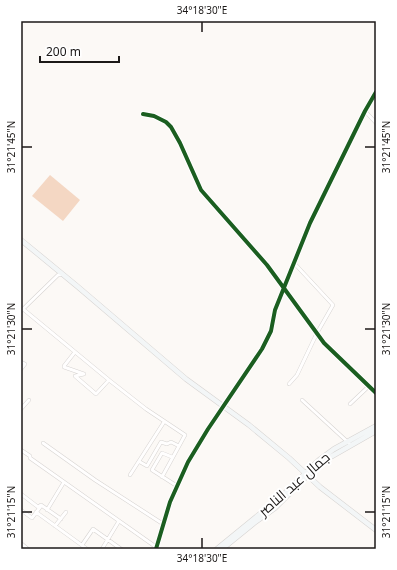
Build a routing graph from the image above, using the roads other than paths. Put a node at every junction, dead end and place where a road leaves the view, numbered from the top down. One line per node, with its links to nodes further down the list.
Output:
1 (376, 92): 2 (street)
2 (364, 111): 4 (street); 6 (street)
3 (143, 114): 8 (street)
4 (376, 123)
5 (21, 240): 7 (main road)
6 (294, 263): 8 (street); 10 (street)
7 (63, 274): 9 (street); 21 (main road)
8 (283, 288): 10 (street); 21 (street)
9 (22, 310): 11 (street)
10 (317, 333): 15 (street); 16 (street)
11 (75, 352): 14 (street); 14 (street)
12 (21, 362): 13 (street)
13 (21, 369)
14 (108, 380): 23 (street)
15 (289, 384)
16 (368, 387): 17 (street); 20 (street)
17 (376, 393)
18 (29, 400): 22 (street)
19 (302, 400): 27 (street)
20 (350, 404)
21 (224, 406): 32 (main road); 36 (street)
22 (21, 409)
23 (164, 422): 28 (street); 31 (street)
24 (376, 426): 27 (main road, جمال عبد الناصر)
25 (376, 431): 27 (main road, جمال عبد الناصر)
26 (43, 443): 45 (street)
27 (349, 443): 32 (main road, جمال عبد الناصر)
28 (179, 446): 30 (street); 31 (street)
29 (21, 450): 35 (street)
30 (172, 457): 34 (street); 34 (street)
31 (140, 462): 33 (street)
32 (306, 474): 47 (main road); 56 (main road, جمال عبد الناصر); 57 (main road, جمال عبد الناصر)
33 (130, 475)
34 (162, 476): 36 (street)
35 (64, 482): 40 (street); 44 (street)
36 (177, 486): 45 (street)
37 (21, 494): 38 (street)
38 (41, 506): 40 (street); 41 (street)
39 (21, 510): 41 (street)
40 (47, 510): 43 (street)
41 (36, 512): 46 (street)
42 (66, 512): 43 (street)
43 (61, 519): 46 (street)
44 (119, 521): 48 (street); 51 (street)
45 (162, 524): 51 (street)
46 (56, 526): 49 (street)
47 (376, 530)
48 (109, 540): 49 (street); 54 (street); 55 (street)
49 (82, 545): 53 (street)
50 (21, 546): 52 (street)
51 (156, 548)
52 (27, 549)
53 (87, 549)
54 (102, 549)
55 (121, 549)
56 (216, 549)
57 (222, 549)

